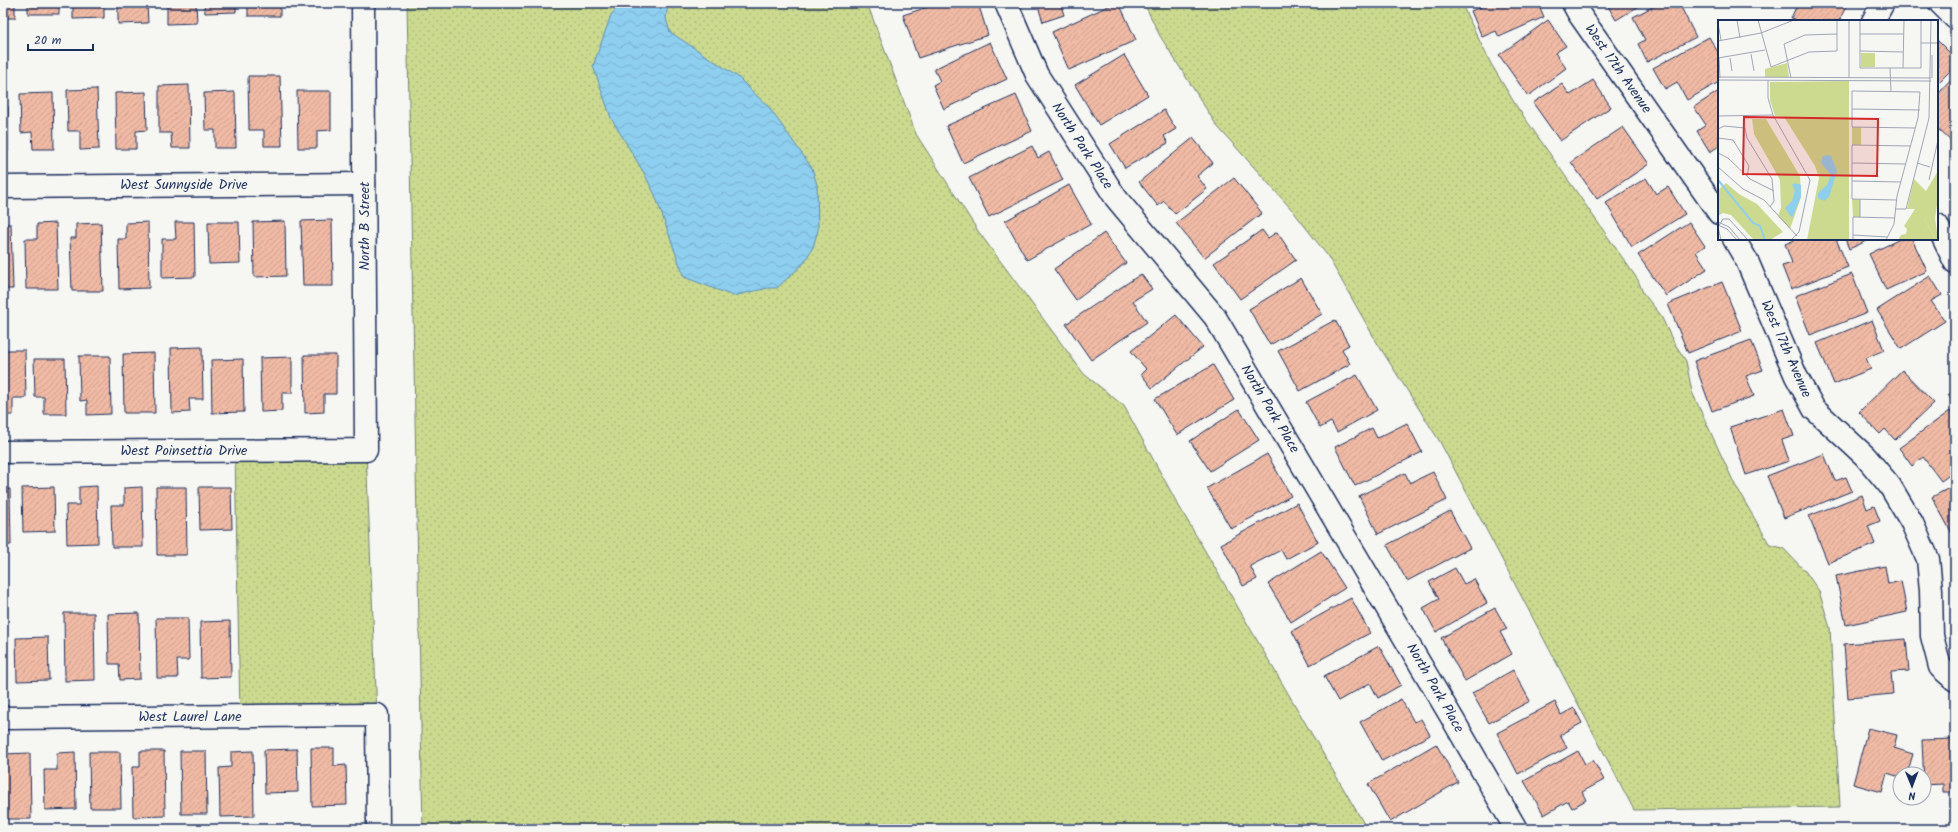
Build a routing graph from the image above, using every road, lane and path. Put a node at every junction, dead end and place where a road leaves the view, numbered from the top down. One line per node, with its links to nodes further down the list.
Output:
1 (363, 3): 8 (street, North B Street)
2 (1006, 3): 19 (street, North Park Place)
3 (1573, 3): 10 (street, West 17th Avenue)
4 (1883, 3): 7 (street)
5 (1940, 3): 6 (street)
6 (1955, 18)
7 (1874, 20)
8 (364, 184): 9 (street, West Sunnyside Drive); 14 (street, North B Street)
9 (3, 187)
10 (1718, 212)
11 (1938, 227): 13 (street)
12 (1735, 240): 16 (street, West 17th Avenue)
13 (1955, 262)
14 (366, 450): 15 (street, West Poinsettia Drive)
15 (3, 452)
16 (1955, 680)
17 (3, 718): 18 (street, West Laurel Lane)
18 (378, 829)
19 (1516, 829)

